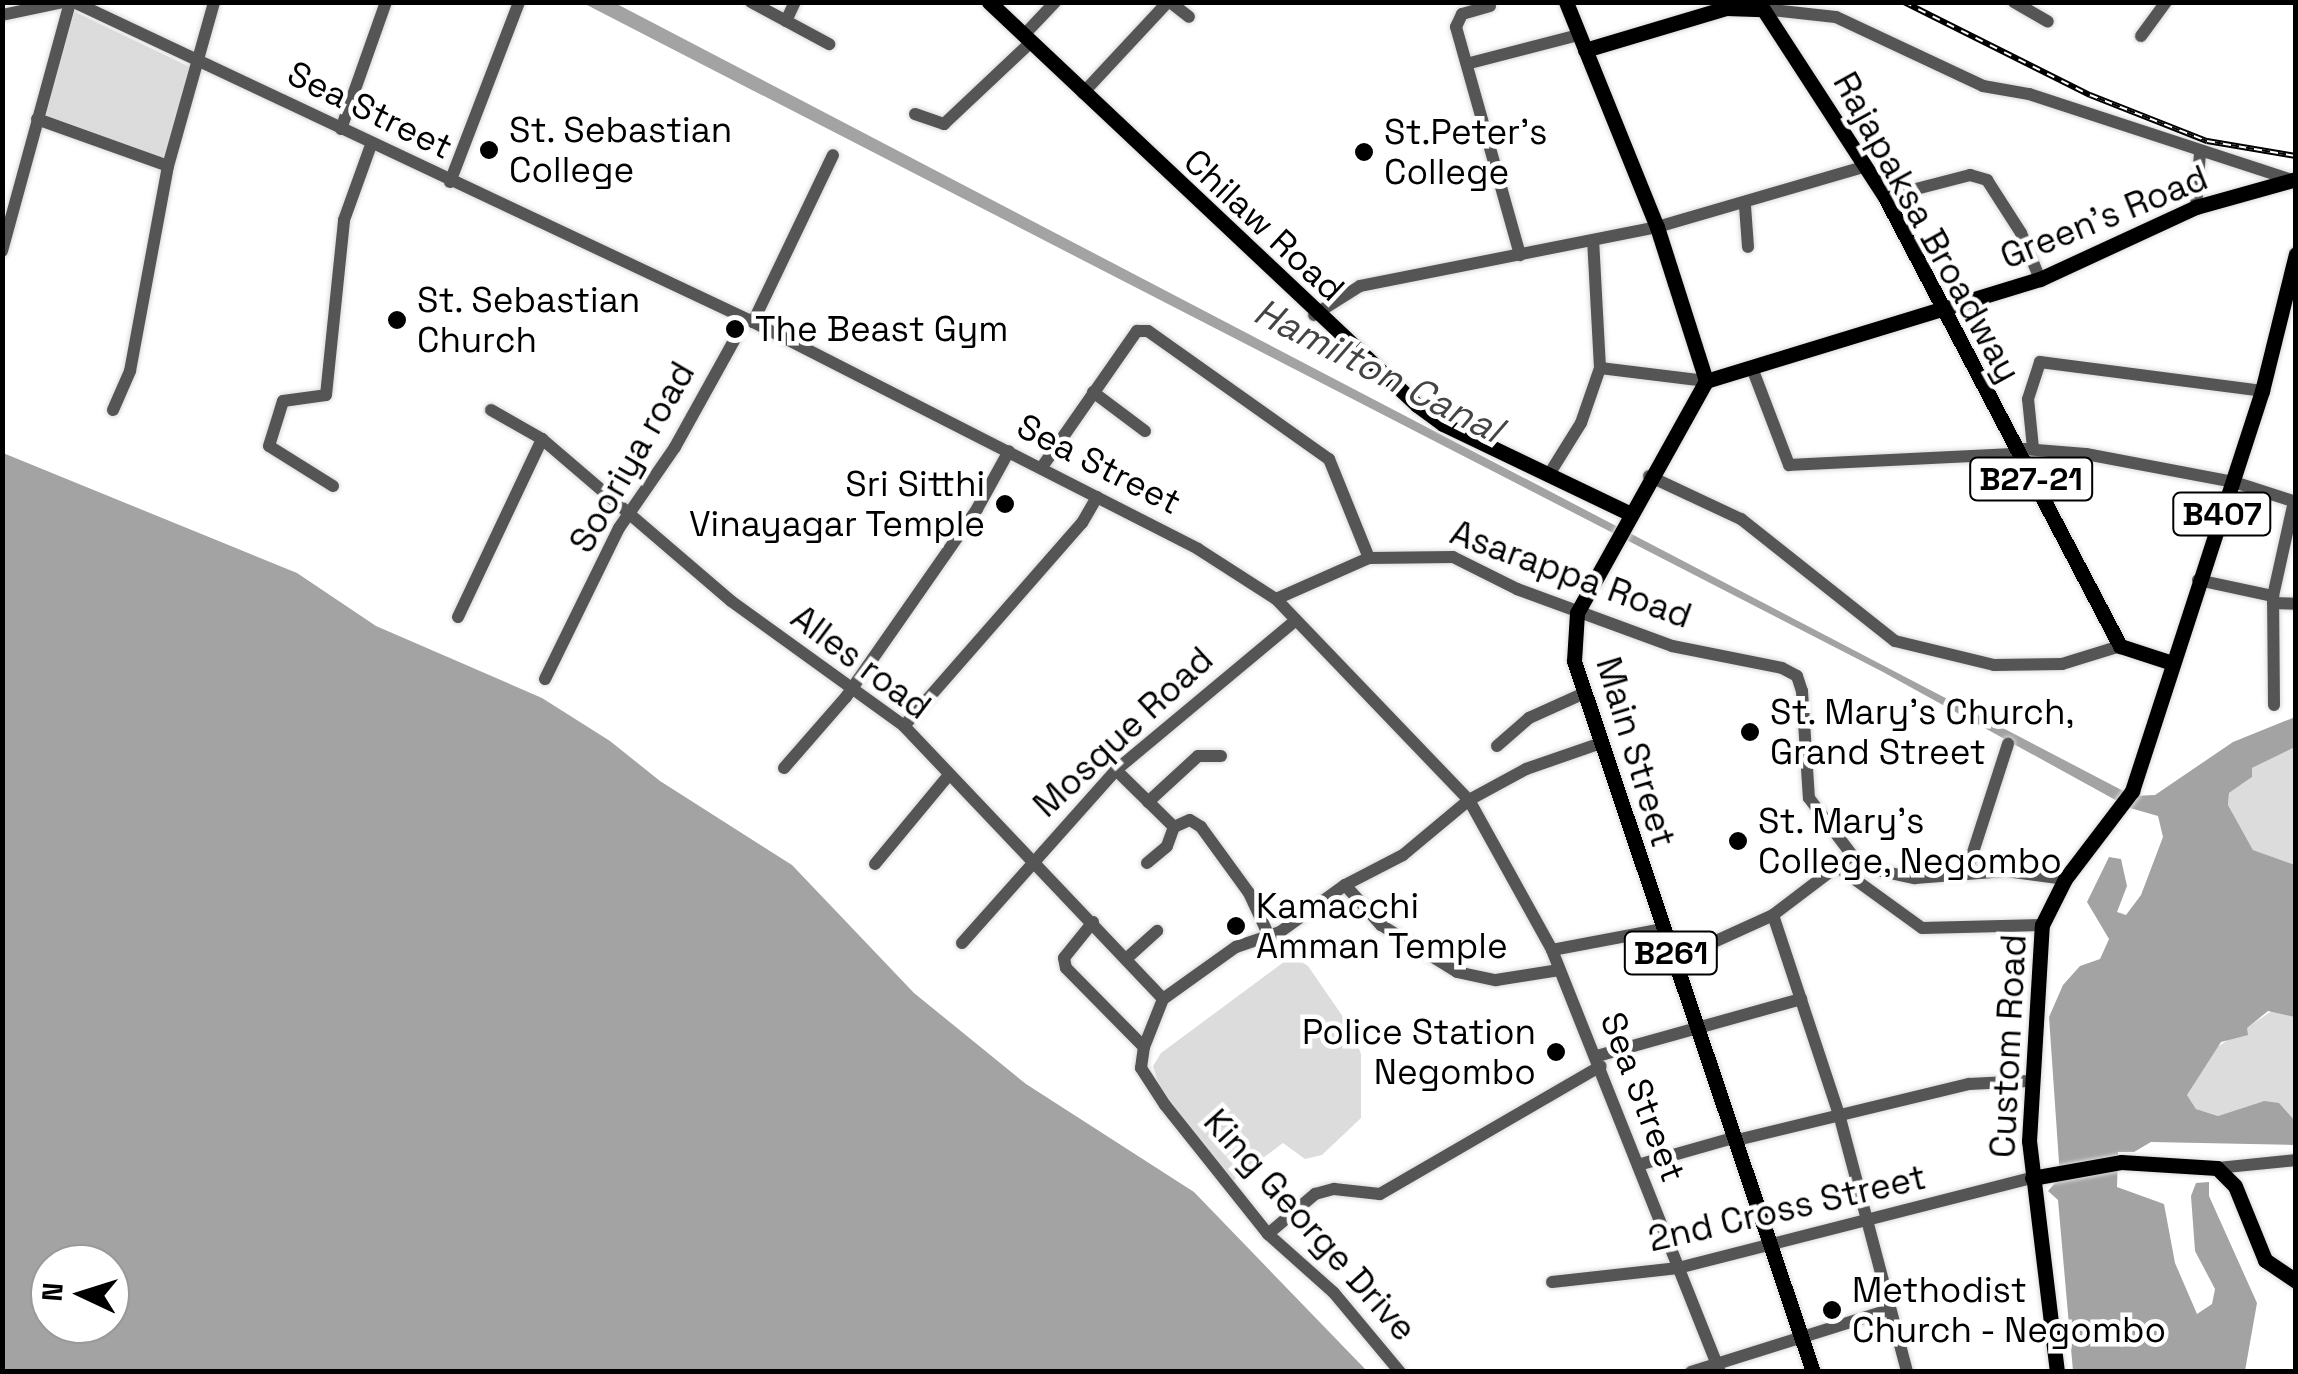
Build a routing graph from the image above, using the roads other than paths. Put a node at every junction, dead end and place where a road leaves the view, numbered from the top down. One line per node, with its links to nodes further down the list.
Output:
1 (69, 2): 14 (street, Sea Street); 16 (street); 28 (street)
2 (214, 2): 24 (street)
3 (386, 2): 29 (street)
4 (519, 2): 36 (street)
5 (750, 2): 18 (street)
6 (794, 2): 18 (street)
7 (988, 2): 21 (main road, Chilaw Road)
8 (1055, 2): 21 (street)
9 (1169, 2): 17 (street); 26 (street)
10 (1566, 2): 22 (main road)
11 (2014, 2): 19 (street)
12 (2166, 2): 20 (street)
13 (1490, 6): 25 (street)
14 (95, 7): 24 (street, Sea Street)
15 (1763, 9): 22 (main road); 31 (street); 34 (main road, Rajapaksa Broadway / B27-21)
16 (2, 15)
17 (1189, 17)
18 (786, 21): 23 (street)
19 (2048, 22)
20 (2142, 36)
21 (1027, 39): 26 (main road, Chilaw Road); 27 (street)
22 (1582, 42): 25 (street); 40 (main road)
23 (828, 44)
24 (198, 62): 29 (street, Sea Street); 33 (street)
25 (1470, 63): 45 (street)
26 (1084, 94): 48 (main road, Chilaw Road)
27 (915, 114)
28 (37, 119): 33 (street); 43 (street)
29 (341, 129): 30 (street, Sea Street)
30 (371, 145): 36 (street, Sea Street); 65 (street)
31 (2200, 152): 35 (street); 39 (street)
32 (834, 155): 49 (street, Sooriya road)
33 (168, 166): 55 (street)
34 (1862, 166): 37 (main road, Rajapaksa Broadway / B27-21); 38 (street)
35 (2292, 179): 39 (main road, Green's Road)
36 (450, 182): 49 (street, Sea Street)
37 (1885, 197): 46 (street); 47 (main road, Rajapaksa Broadway / B27-21)
38 (1745, 206): 40 (street); 42 (street)
39 (2196, 207): 46 (main road, Green's Road)
40 (1657, 228): 41 (street); 52 (main road)
41 (1593, 240): 45 (street); 50 (street)
42 (1748, 247)
43 (2, 251)
44 (2296, 254): 54 (main road, B407)
45 (1520, 255): 48 (street)
46 (2040, 279): 47 (main road, Green's Road)
47 (1948, 309): 51 (main road, Green's Road); 60 (main road, Rajapaksa Broadway / B27-21)
48 (1314, 314): 62 (main road, Chilaw Road)
49 (749, 321): 59 (street, Sea Street); 68 (street, Sooriya road)
50 (1600, 368): 52 (street); 62 (street)
51 (1752, 368): 52 (main road, Green's Road); 60 (street)
52 (1706, 381): 63 (main road, Main Street / B261)
53 (1093, 392): 57 (street); 61 (street); 70 (street)
54 (2262, 392): 60 (street); 64 (main road, B407)
55 (113, 410)
56 (491, 410): 58 (street, Alles road)
57 (1145, 430)
58 (542, 439): 68 (street, Alles road); 76 (street)
59 (1009, 451): 61 (street, Sea Street); 81 (street)
60 (2022, 451): 64 (street); 78 (main road, Rajapaksa Broadway / B27-21)
61 (1042, 467): 66 (street, Sea Street)
62 (1548, 476): 69 (main road, Chilaw Road)
63 (1649, 476): 69 (main road, Main Street / B261); 78 (street)
64 (2234, 482): 67 (street); 71 (main road, B407)
65 (333, 486)
66 (1096, 497): 72 (street, Sea Street); 84 (street)
67 (2295, 502): 73 (street)
68 (632, 512): 80 (street, Sooriya road); 81 (street, Alles road)
69 (1629, 513): 75 (main road, Main Street / B261)
70 (1369, 558): 72 (street, Asarappa Road); 75 (street, Asarappa Road)
71 (2198, 580): 73 (street); 79 (main road, B407)
72 (1276, 598): 77 (street, Sea Street)
73 (2273, 600): 74 (street); 83 (street)
74 (2296, 604)
75 (1576, 612): 82 (main road, Main Street / B261); 95 (street, Asarappa Road)
76 (458, 617)
77 (1296, 620): 90 (street, Mosque Road); 92 (street, Sea Street)
78 (2120, 646): 79 (main road)
79 (2169, 662): 101 (main road, Custom Road / B407)
80 (545, 679)
81 (848, 688): 84 (street, Alles road); 89 (street)
82 (1580, 695): 85 (main road, Main Street / B261); 87 (street)
83 (2274, 706)
84 (904, 726): 91 (street, Alles road)
85 (1598, 744): 92 (street); 106 (main road, Main Street / B261)
86 (2008, 744): 100 (street)
87 (1497, 746)
88 (1221, 756): 93 (street)
89 (784, 768)
90 (1116, 770): 93 (street); 96 (street, Mosque Road)
91 (948, 776): 96 (street, Alles road); 98 (street)
92 (1469, 800): 102 (street); 110 (street, Sea Street)
93 (1148, 802): 94 (street)
94 (1174, 828): 97 (street); 108 (street)
95 (1852, 854): 99 (street); 100 (street, Asarappa Road)
96 (1033, 862): 104 (street, Alles road); 109 (street, Mosque Road)
97 (1146, 863)
98 (875, 864)
99 (1834, 866): 103 (street); 105 (street)
100 (1966, 874): 101 (street, Asarappa Road)
101 (2065, 879): 105 (main road, Custom Road / B407)
102 (1345, 885): 108 (street); 113 (street)
103 (1773, 915): 112 (street); 114 (street)
104 (1092, 922): 111 (street, Alles road); 117 (street)
105 (2042, 925): 119 (main road, Custom Road / B407)
106 (1663, 930): 110 (street); 112 (main road, Main Street / B261)
107 (1157, 932): 111 (street)
108 (1268, 934): 115 (street)
109 (962, 944)
110 (1552, 950): 113 (street, Sea Street)
111 (1126, 959): 115 (street, Alles road)
112 (1674, 960): 116 (main road, Main Street / B261)
113 (1559, 970): 118 (street, Sea Street)
114 (1801, 998): 116 (street); 120 (street)
115 (1163, 1000): 117 (street)
116 (1697, 1028): 118 (street); 121 (main road, Main Street / B261)
117 (1144, 1047): 127 (street, King George Drive)
118 (1599, 1061): 123 (street, Sea Street); 127 (street)
119 (2030, 1081): 120 (street); 125 (main road, Custom Road / B407)
120 (1838, 1114): 121 (street); 126 (street)
121 (1736, 1139): 123 (street); 128 (main road, Main Street / B261)
122 (2296, 1160): 124 (street)
123 (1638, 1165): 129 (street, Sea Street)
124 (2217, 1168): 125 (main road); 130 (main road)
125 (2032, 1178): 126 (street, 2nd Cross Street); 139 (main road, Custom Road / B407)
126 (1865, 1220): 128 (street, 2nd Cross Street); 132 (street)
127 (1268, 1234): 135 (street, King George Drive)
128 (1769, 1243): 129 (street, 2nd Cross Street); 133 (main road, Main Street / B261)
129 (1678, 1268): 131 (street, 2nd Cross Street); 134 (street, Sea Street)
130 (2296, 1281)
131 (1552, 1282)
132 (1889, 1310): 133 (street); 138 (street)
133 (1803, 1338): 134 (street); 137 (main road, Main Street / B261)
134 (1719, 1368): 136 (street)
135 (1400, 1372)
136 (1692, 1372)
137 (1813, 1372)
138 (1907, 1372)
139 (2057, 1372)

